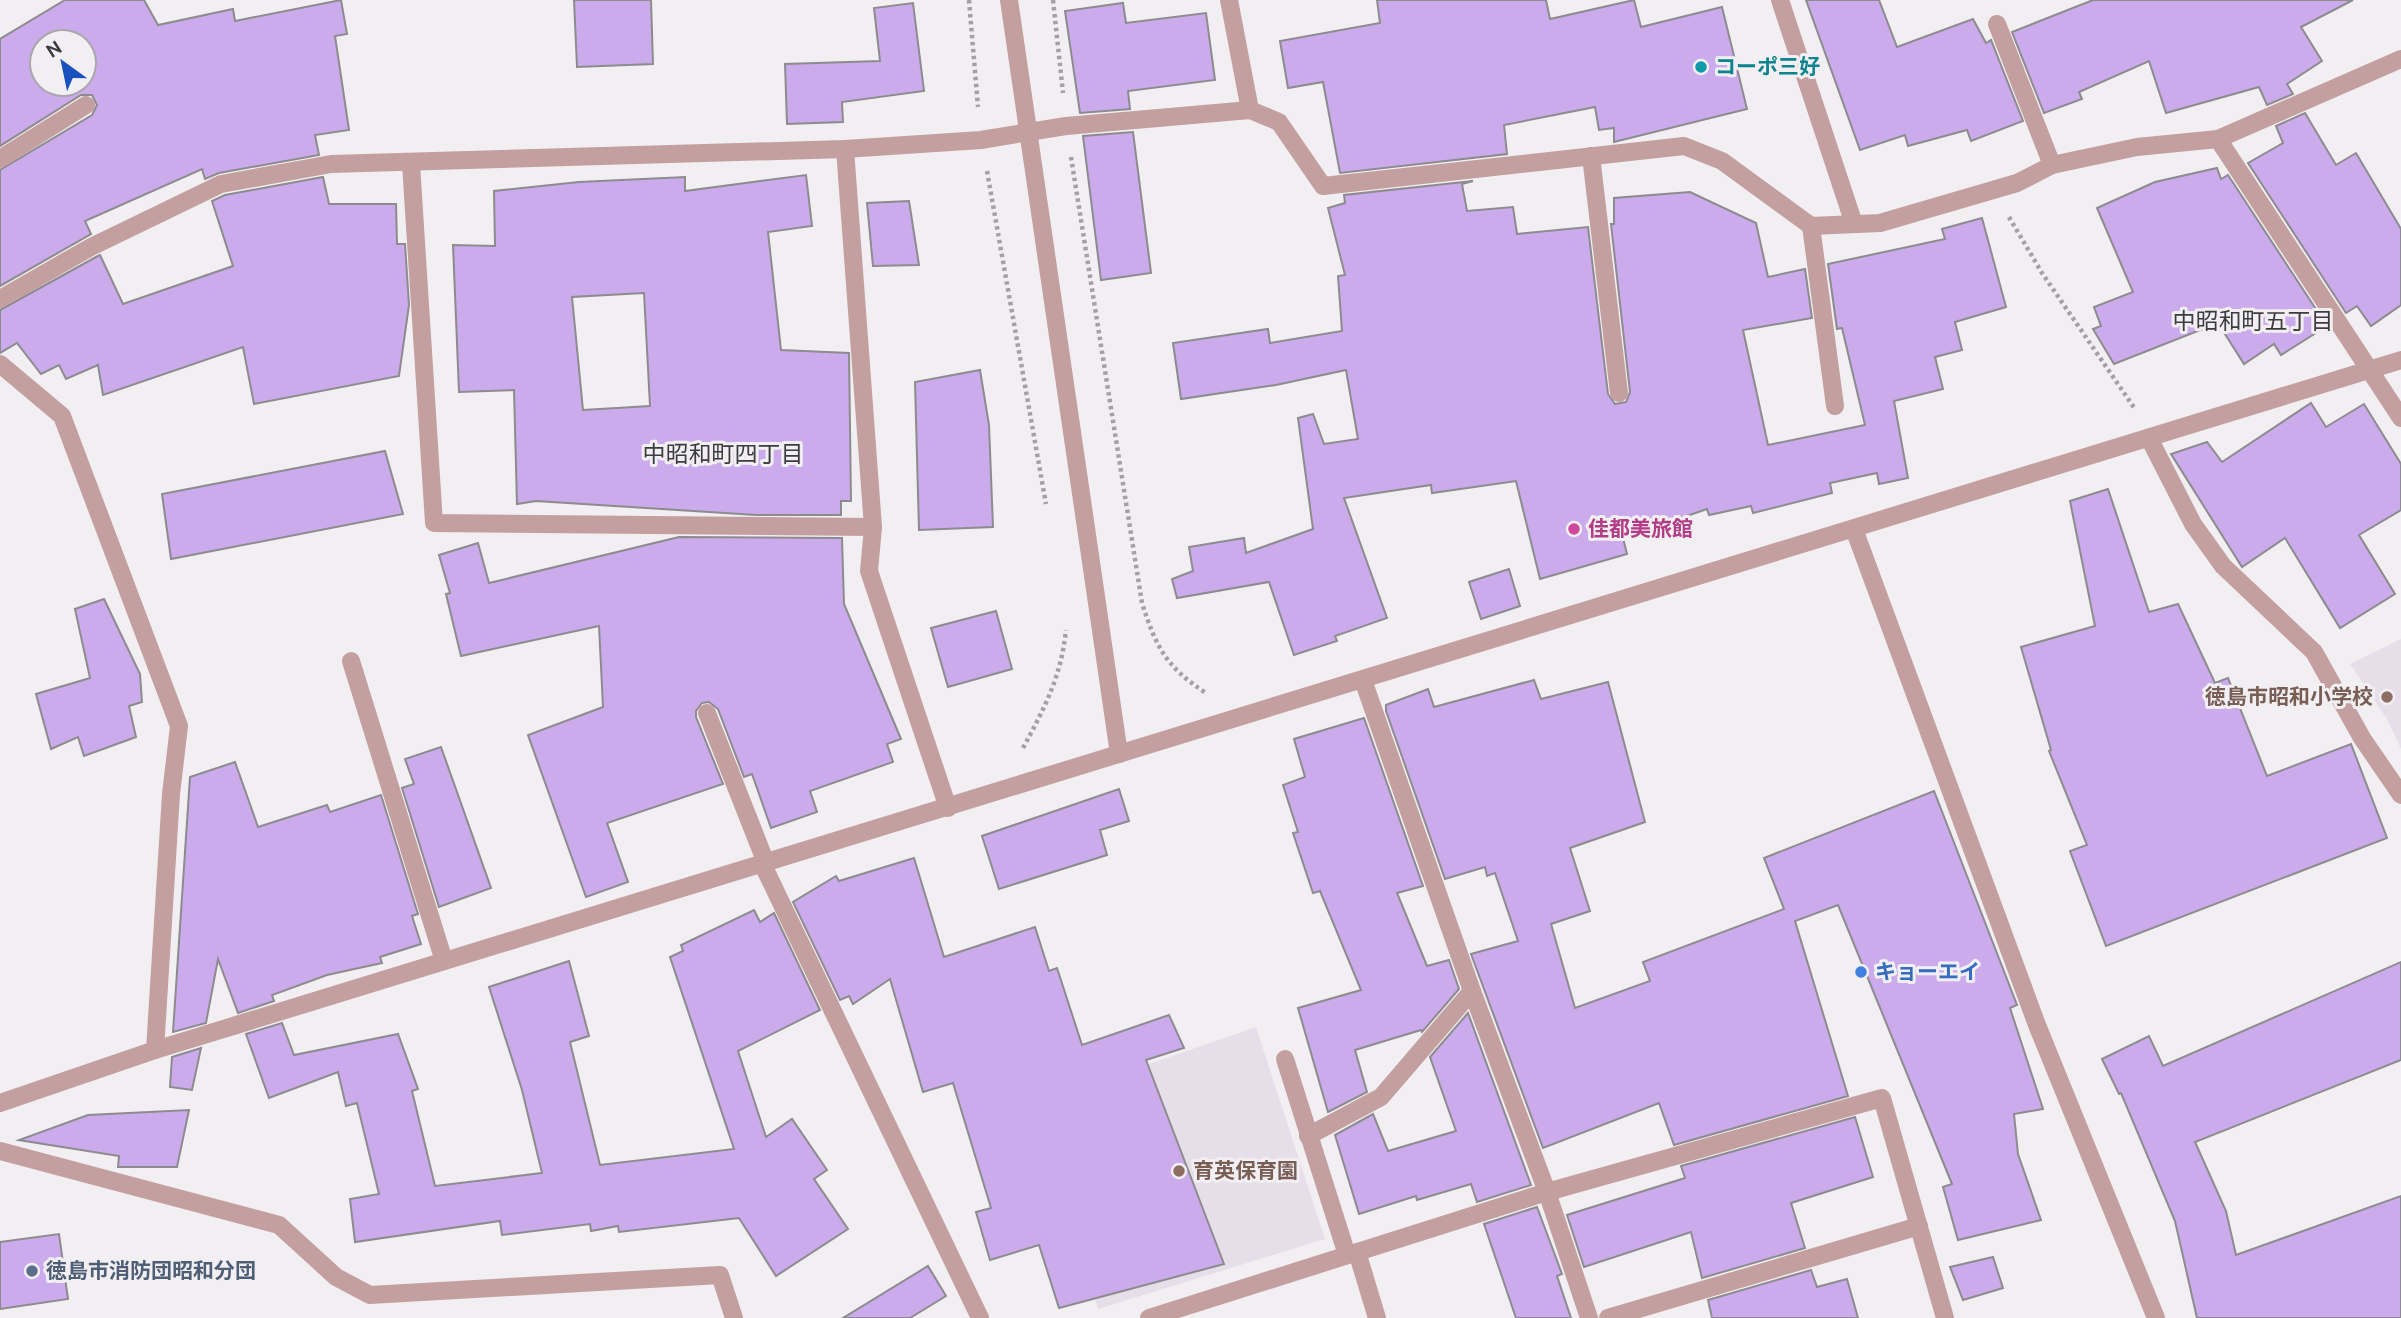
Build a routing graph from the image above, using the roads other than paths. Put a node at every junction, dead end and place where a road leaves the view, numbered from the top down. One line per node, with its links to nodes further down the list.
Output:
1 (1009, 0): 8 (street)
2 (1228, 0): 7 (street)
3 (1780, 0): 15 (street)
4 (1997, 24): 14 (street)
5 (2401, 59): 9 (street)
6 (86, 105): 12 (street)
7 (1250, 110): 8 (street); 11 (street)
8 (1027, 132): 10 (street); 30 (street)
9 (2218, 139): 14 (street); 20 (street)
10 (845, 149): 13 (street); 25 (street)
11 (1591, 156): 16 (street); 21 (street)
12 (0, 159)
13 (411, 164): 17 (street); 25 (street)
14 (2052, 165): 15 (street)
15 (1854, 224): 16 (street)
16 (1811, 226): 22 (street)
17 (0, 299)
18 (2401, 360): 20 (street)
19 (0, 364): 36 (street)
20 (2369, 369): 23 (street); 24 (street)
21 (1619, 393)
22 (1835, 406)
23 (2401, 418)
24 (2149, 438): 26 (street); 31 (street)
25 (873, 527): 32 (street)
26 (1854, 529): 28 (street); 51 (street)
27 (351, 660): 34 (street)
28 (1363, 680): 30 (street); 35 (street)
29 (707, 713): 33 (street)
30 (1119, 754): 32 (street)
31 (2401, 795)
32 (948, 808): 33 (street)
33 (764, 863): 34 (street); 45 (street)
34 (444, 961): 36 (street)
35 (1472, 992): 39 (street); 41 (street)
36 (155, 1050): 38 (street)
37 (1285, 1059): 39 (street)
38 (0, 1103)
39 (1308, 1136): 43 (street)
40 (0, 1151): 44 (street)
41 (1547, 1192): 42 (street); 43 (street); 48 (street)
42 (1919, 1226): 49 (street); 50 (street)
43 (1352, 1253): 46 (street); 47 (street)
44 (734, 1318)
45 (980, 1318)
46 (1149, 1318)
47 (1377, 1318)
48 (1589, 1318)
49 (1608, 1318)
50 (1945, 1318)
51 (2156, 1318)

